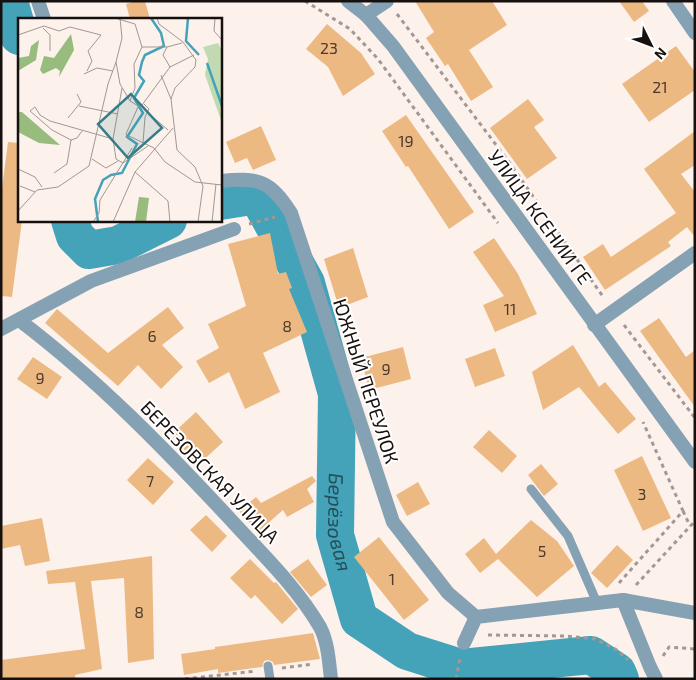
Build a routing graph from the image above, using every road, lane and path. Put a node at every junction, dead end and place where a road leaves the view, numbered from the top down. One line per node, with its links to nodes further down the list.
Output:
1 (38, 1): 7 (street)
2 (305, 1): 11 (path)
3 (348, 1): 6 (street, УЛИЦА КСЕНИИ ГЕ)
4 (672, 1): 8 (street)
5 (386, 2): 6 (street); 14 (path)
6 (366, 15): 16 (street, УЛИЦА КСЕНИИ ГЕ)
7 (44, 18)
8 (695, 33)
9 (221, 181): 10 (street, ЮЖНЫЙ ПЕРЕУЛОК)
10 (291, 213): 12 (path); 28 (street, ЮЖНЫЙ ПЕРЕУЛОК)
11 (502, 228)
12 (234, 229): 15 (street)
13 (695, 254): 14 (street)
14 (614, 312): 16 (street); 18 (path)
15 (19, 320): 17 (street); 34 (street, БЕРЕЗОВСКАЯ УЛИЦА)
16 (594, 325): 20 (street, УЛИЦА КСЕНИИ ГЕ)
17 (1, 329)
18 (695, 418)
19 (643, 421): 22 (path)
20 (695, 462)
21 (531, 489): 26 (lane)
22 (683, 511): 24 (path); 26 (path)
23 (695, 521): 24 (path)
24 (690, 526): 25 (path)
25 (622, 600): 26 (street); 27 (street); 36 (street)
26 (599, 603): 28 (street)
27 (695, 613)
28 (476, 617): 29 (street)
29 (466, 639): 32 (path)
30 (669, 647): 31 (path)
31 (695, 649)
32 (631, 662)
33 (268, 666): 35 (lane)
34 (327, 678)
35 (270, 679)
36 (656, 679)

